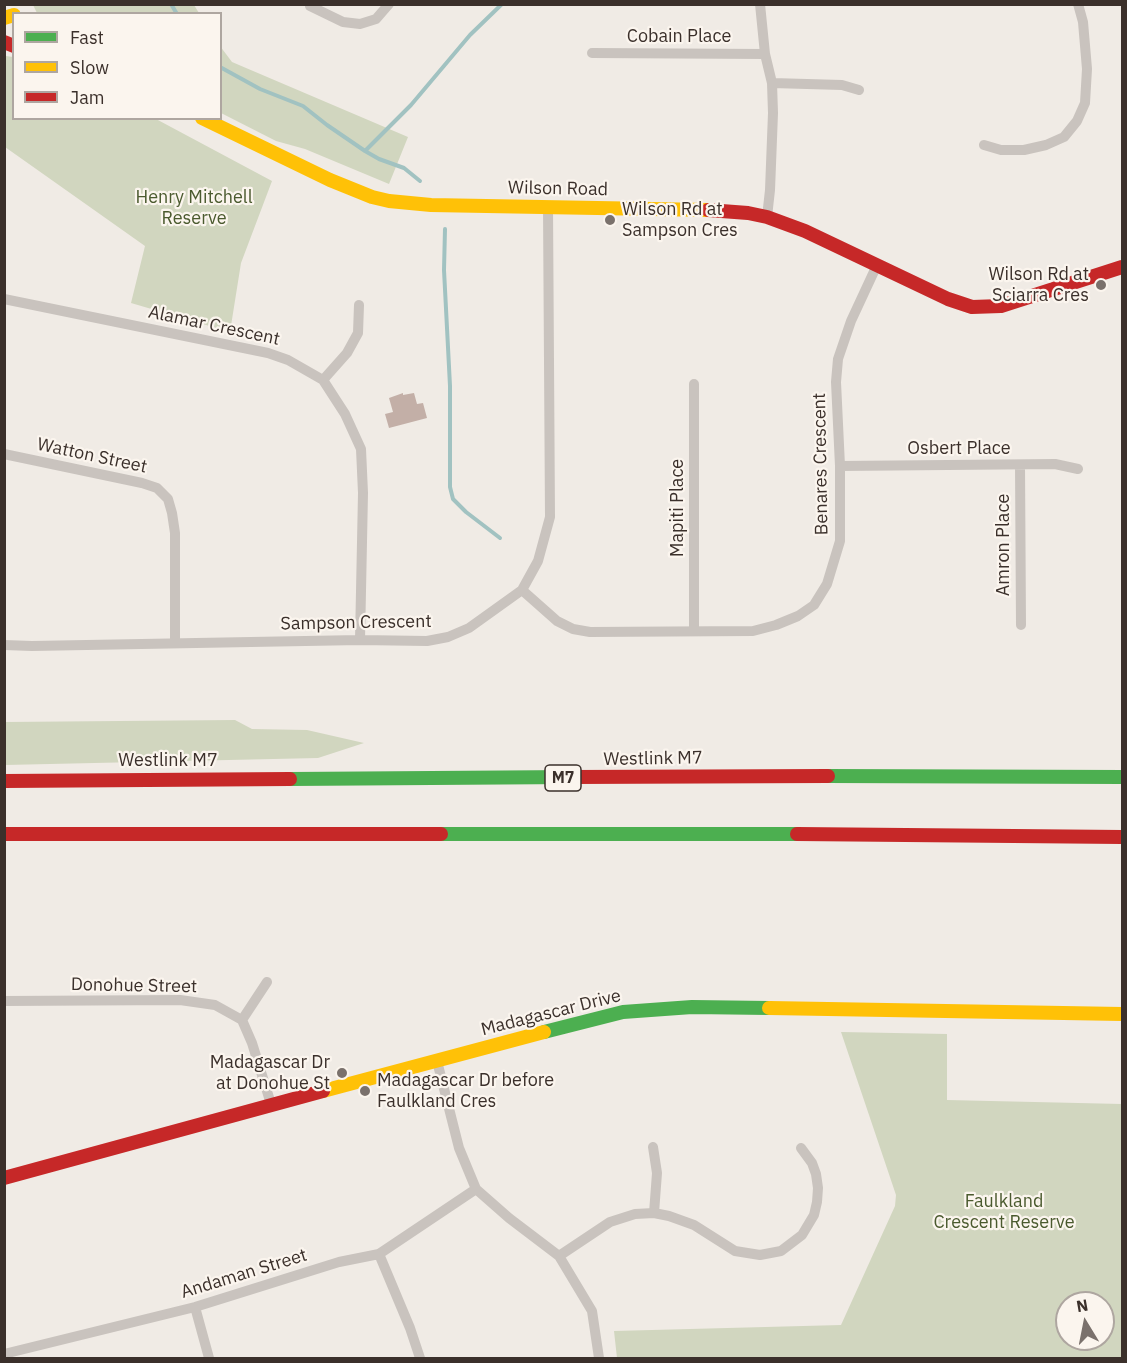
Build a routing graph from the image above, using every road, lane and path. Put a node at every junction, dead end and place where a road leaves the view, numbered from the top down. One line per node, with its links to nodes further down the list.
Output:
1 (389, 4): 4 (street)
2 (760, 4): 6 (street)
3 (1078, 4): 10 (street)
4 (310, 6)
5 (592, 53): 6 (street, Cobain Place)
6 (765, 54): 7 (street)
7 (772, 83): 8 (street); 12 (street)
8 (859, 90)
9 (206, 120): 11 (main road, Wilson Road)
10 (984, 144)
11 (548, 207): 12 (main road, Wilson Road); 23 (street, Sampson Crescent)
12 (766, 217): 13 (main road, Wilson Road)
13 (877, 265): 14 (main road, Wilson Road); 21 (street, Benares Crescent)
14 (1122, 267)
15 (4, 299): 17 (street, Alamar Crescent)
16 (359, 305): 17 (street)
17 (323, 380): 26 (street, Alamar Crescent)
18 (694, 384): 25 (street, Mapiti Place)
19 (4, 454): 27 (street, Watton Street)
20 (1020, 465): 21 (street, Osbert Place); 22 (street, Osbert Place); 24 (street, Amron Place)
21 (840, 466): 25 (street, Benares Crescent)
22 (1078, 470)
23 (522, 590): 25 (street, Benares Crescent); 26 (street, Sampson Crescent)
24 (1021, 625)
25 (694, 632)
26 (360, 640): 27 (street, Sampson Crescent)
27 (176, 643): 28 (street, Sampson Crescent)
28 (4, 645)
29 (1122, 777): 30 (main road, Westlink M7 / M7)
30 (4, 781)
31 (4, 834): 32 (main road)
32 (1122, 837)
33 (267, 982): 36 (street)
34 (4, 1001): 36 (street, Donohue Street)
35 (1122, 1014): 37 (main road, Madagascar Drive)
36 (242, 1020): 38 (street)
37 (437, 1061): 38 (main road, Madagascar Drive); 42 (street)
38 (271, 1104): 41 (main road, Madagascar Drive)
39 (653, 1147): 43 (street)
40 (801, 1148): 43 (street)
41 (4, 1178)
42 (476, 1189): 44 (street, Andaman Street); 45 (street)
43 (654, 1213): 45 (street)
44 (379, 1254): 46 (street, Andaman Street); 49 (street)
45 (559, 1256): 50 (street)
46 (195, 1307): 47 (street, Andaman Street); 48 (street)
47 (4, 1354)
48 (209, 1359)
49 (420, 1359)
50 (599, 1359)

